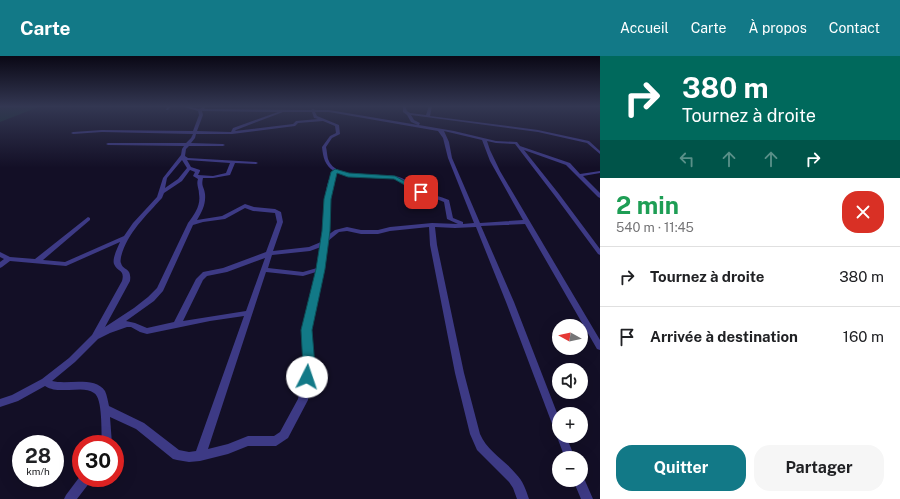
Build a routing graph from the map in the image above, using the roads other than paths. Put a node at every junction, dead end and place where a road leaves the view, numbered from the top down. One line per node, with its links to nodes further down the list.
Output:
1 (197, 127): 11 (street)
2 (240, 127): 12 (street)
3 (283, 127): 12 (street)
4 (337, 127): 24 (street)
5 (415, 127): 8 (street)
6 (432, 127): 8 (street)
7 (504, 127): 19 (street)
8 (442, 130): 14 (street); 34 (street)
9 (214, 132): 11 (street); 12 (street); 13 (street)
10 (73, 133): 11 (street)
11 (195, 133): 13 (street)
12 (232, 133)
13 (192, 139): 16 (street)
14 (484, 139): 18 (street); 31 (street)
15 (108, 144): 16 (street)
16 (189, 144): 17 (street); 20 (street)
17 (223, 145)
18 (520, 147): 26 (street); 38 (street)
19 (600, 153)
20 (182, 156): 21 (street); 23 (street); 28 (street)
21 (233, 162): 22 (street); 27 (street)
22 (256, 163)
23 (189, 168): 27 (street); 28 (street)
24 (337, 171): 33 (street); 37 (street)
25 (600, 172): 26 (street)
26 (580, 175): 29 (street)
27 (195, 176): 32 (street)
28 (161, 192): 36 (street)
29 (600, 196)
30 (88, 219): 42 (street)
31 (527, 222): 34 (street); 49 (street)
32 (191, 224): 40 (street); 48 (street)
33 (463, 224): 34 (street); 35 (street)
34 (478, 224): 53 (street)
35 (432, 225): 37 (street); 59 (street)
36 (126, 237): 42 (street); 48 (street)
37 (324, 242): 40 (street); 44 (street)
38 (600, 253)
39 (0, 254): 41 (street)
40 (268, 254): 45 (street); 47 (street)
41 (8, 259): 42 (street); 43 (street)
42 (36, 262)
43 (0, 266)
44 (320, 269): 45 (street); 55 (street)
45 (263, 270): 46 (street)
46 (248, 313): 47 (street); 55 (street)
47 (177, 325): 48 (street)
48 (95, 337): 50 (street)
49 (600, 347)
50 (45, 382): 51 (street); 52 (street)
51 (0, 403)
52 (105, 409): 54 (street); 55 (street)
53 (552, 413)
54 (106, 435)
55 (200, 456)
56 (79, 487): 58 (street)
57 (582, 487): 60 (street)
58 (70, 499)
59 (523, 499)
60 (587, 499)

